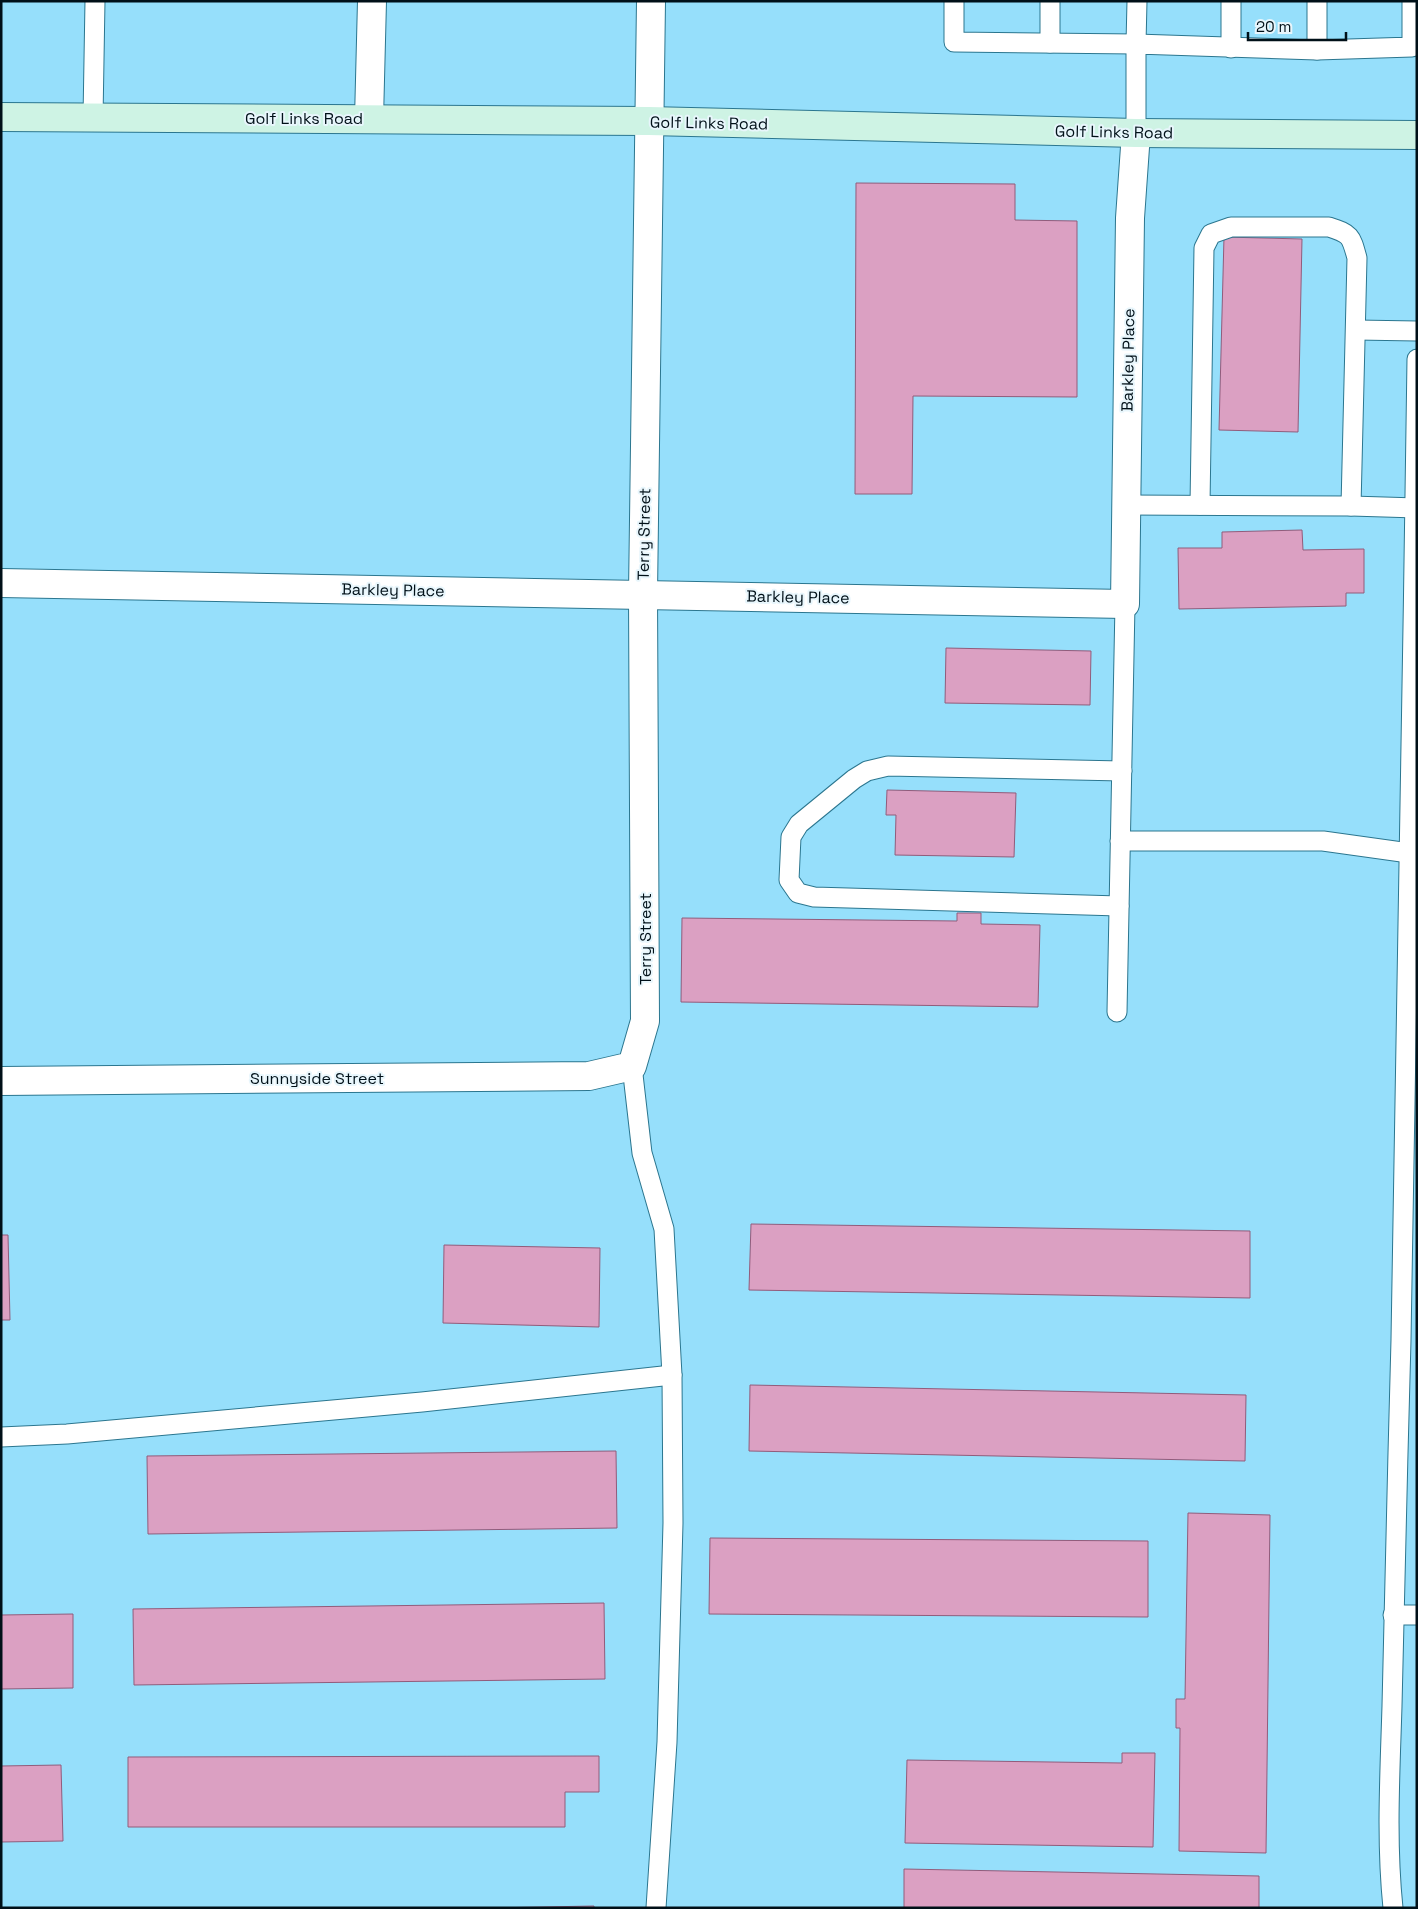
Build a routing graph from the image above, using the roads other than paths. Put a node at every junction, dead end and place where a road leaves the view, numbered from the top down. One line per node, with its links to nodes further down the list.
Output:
1 (95, 1): 15 (lane)
2 (372, 1): 16 (street)
3 (651, 1): 17 (street, Terry Street)
4 (954, 1): 10 (lane)
5 (1050, 1): 10 (lane)
6 (1137, 1): 11 (lane)
7 (1231, 1): 12 (lane)
8 (1317, 1): 13 (lane)
9 (1412, 1): 13 (lane)
10 (1050, 43): 11 (lane)
11 (1136, 44): 12 (lane); 18 (lane)
12 (1231, 48): 13 (lane)
13 (1317, 50)
14 (1, 117): 15 (street, Golf Links Road)
15 (93, 118): 16 (street, Golf Links Road)
16 (370, 119): 17 (street, Golf Links Road)
17 (649, 121): 18 (street, Golf Links Road); 29 (street, Terry Street)
18 (1136, 133): 19 (street, Golf Links Road); 24 (street, Barkley Place)
19 (1417, 135)
20 (1356, 330): 21 (lane); 25 (lane); 26 (lane)
21 (1417, 331)
22 (1417, 359): 23 (lane)
23 (1416, 421): 27 (lane)
24 (1126, 505): 25 (lane); 30 (street, Barkley Place)
25 (1200, 505): 26 (lane)
26 (1351, 506): 27 (lane)
27 (1416, 508): 31 (lane)
28 (1, 583): 29 (street, Barkley Place)
29 (643, 594): 30 (street, Barkley Place); 39 (street, Terry Street)
30 (1125, 604): 32 (lane)
31 (1414, 628): 33 (lane)
32 (1122, 770): 34 (lane); 37 (lane)
33 (1413, 799): 35 (lane)
34 (1120, 841): 35 (lane); 37 (lane)
35 (1409, 853): 36 (lane)
36 (1412, 890): 40 (lane)
37 (1119, 906): 38 (lane)
38 (1117, 1012)
39 (632, 1066): 41 (street, Sunnyside Street); 44 (lane)
40 (1411, 1069): 42 (lane)
41 (1, 1081)
42 (1410, 1156): 43 (lane)
43 (1409, 1339): 46 (lane)
44 (672, 1375): 45 (lane); 48 (lane)
45 (1, 1437)
46 (1393, 1615): 47 (lane); 49 (lane)
47 (1417, 1615)
48 (656, 1908)
49 (1393, 1908)

